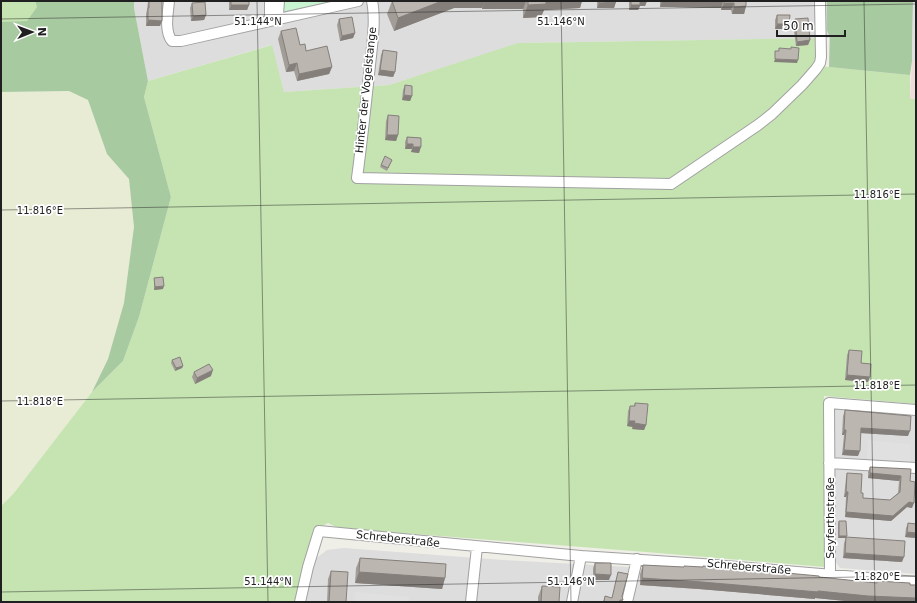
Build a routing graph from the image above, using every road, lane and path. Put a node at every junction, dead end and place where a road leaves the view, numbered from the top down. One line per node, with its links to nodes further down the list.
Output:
1 (169, 1): 8 (street)
2 (265, 1): 8 (street)
3 (270, 1): 4 (street)
4 (279, 1)
5 (358, 1): 8 (street)
6 (372, 1): 7 (street, Hinter der Vogelstange)
7 (820, 1)
8 (267, 21)
9 (916, 410): 10 (street, Seyferthstraße)
10 (829, 463): 11 (street, Seyferthstraße); 15 (street, Seyferthstraße)
11 (916, 468)
12 (477, 547): 13 (street, Schreberstraße); 17 (street, Schreberstraße); 18 (street)
13 (581, 556): 14 (street, Schreberstraße); 19 (street)
14 (637, 559): 15 (street, Schreberstraße); 20 (street)
15 (830, 574): 16 (street, Schreberstraße)
16 (916, 582)
17 (300, 602)
18 (471, 602)
19 (572, 602)
20 (627, 602)

